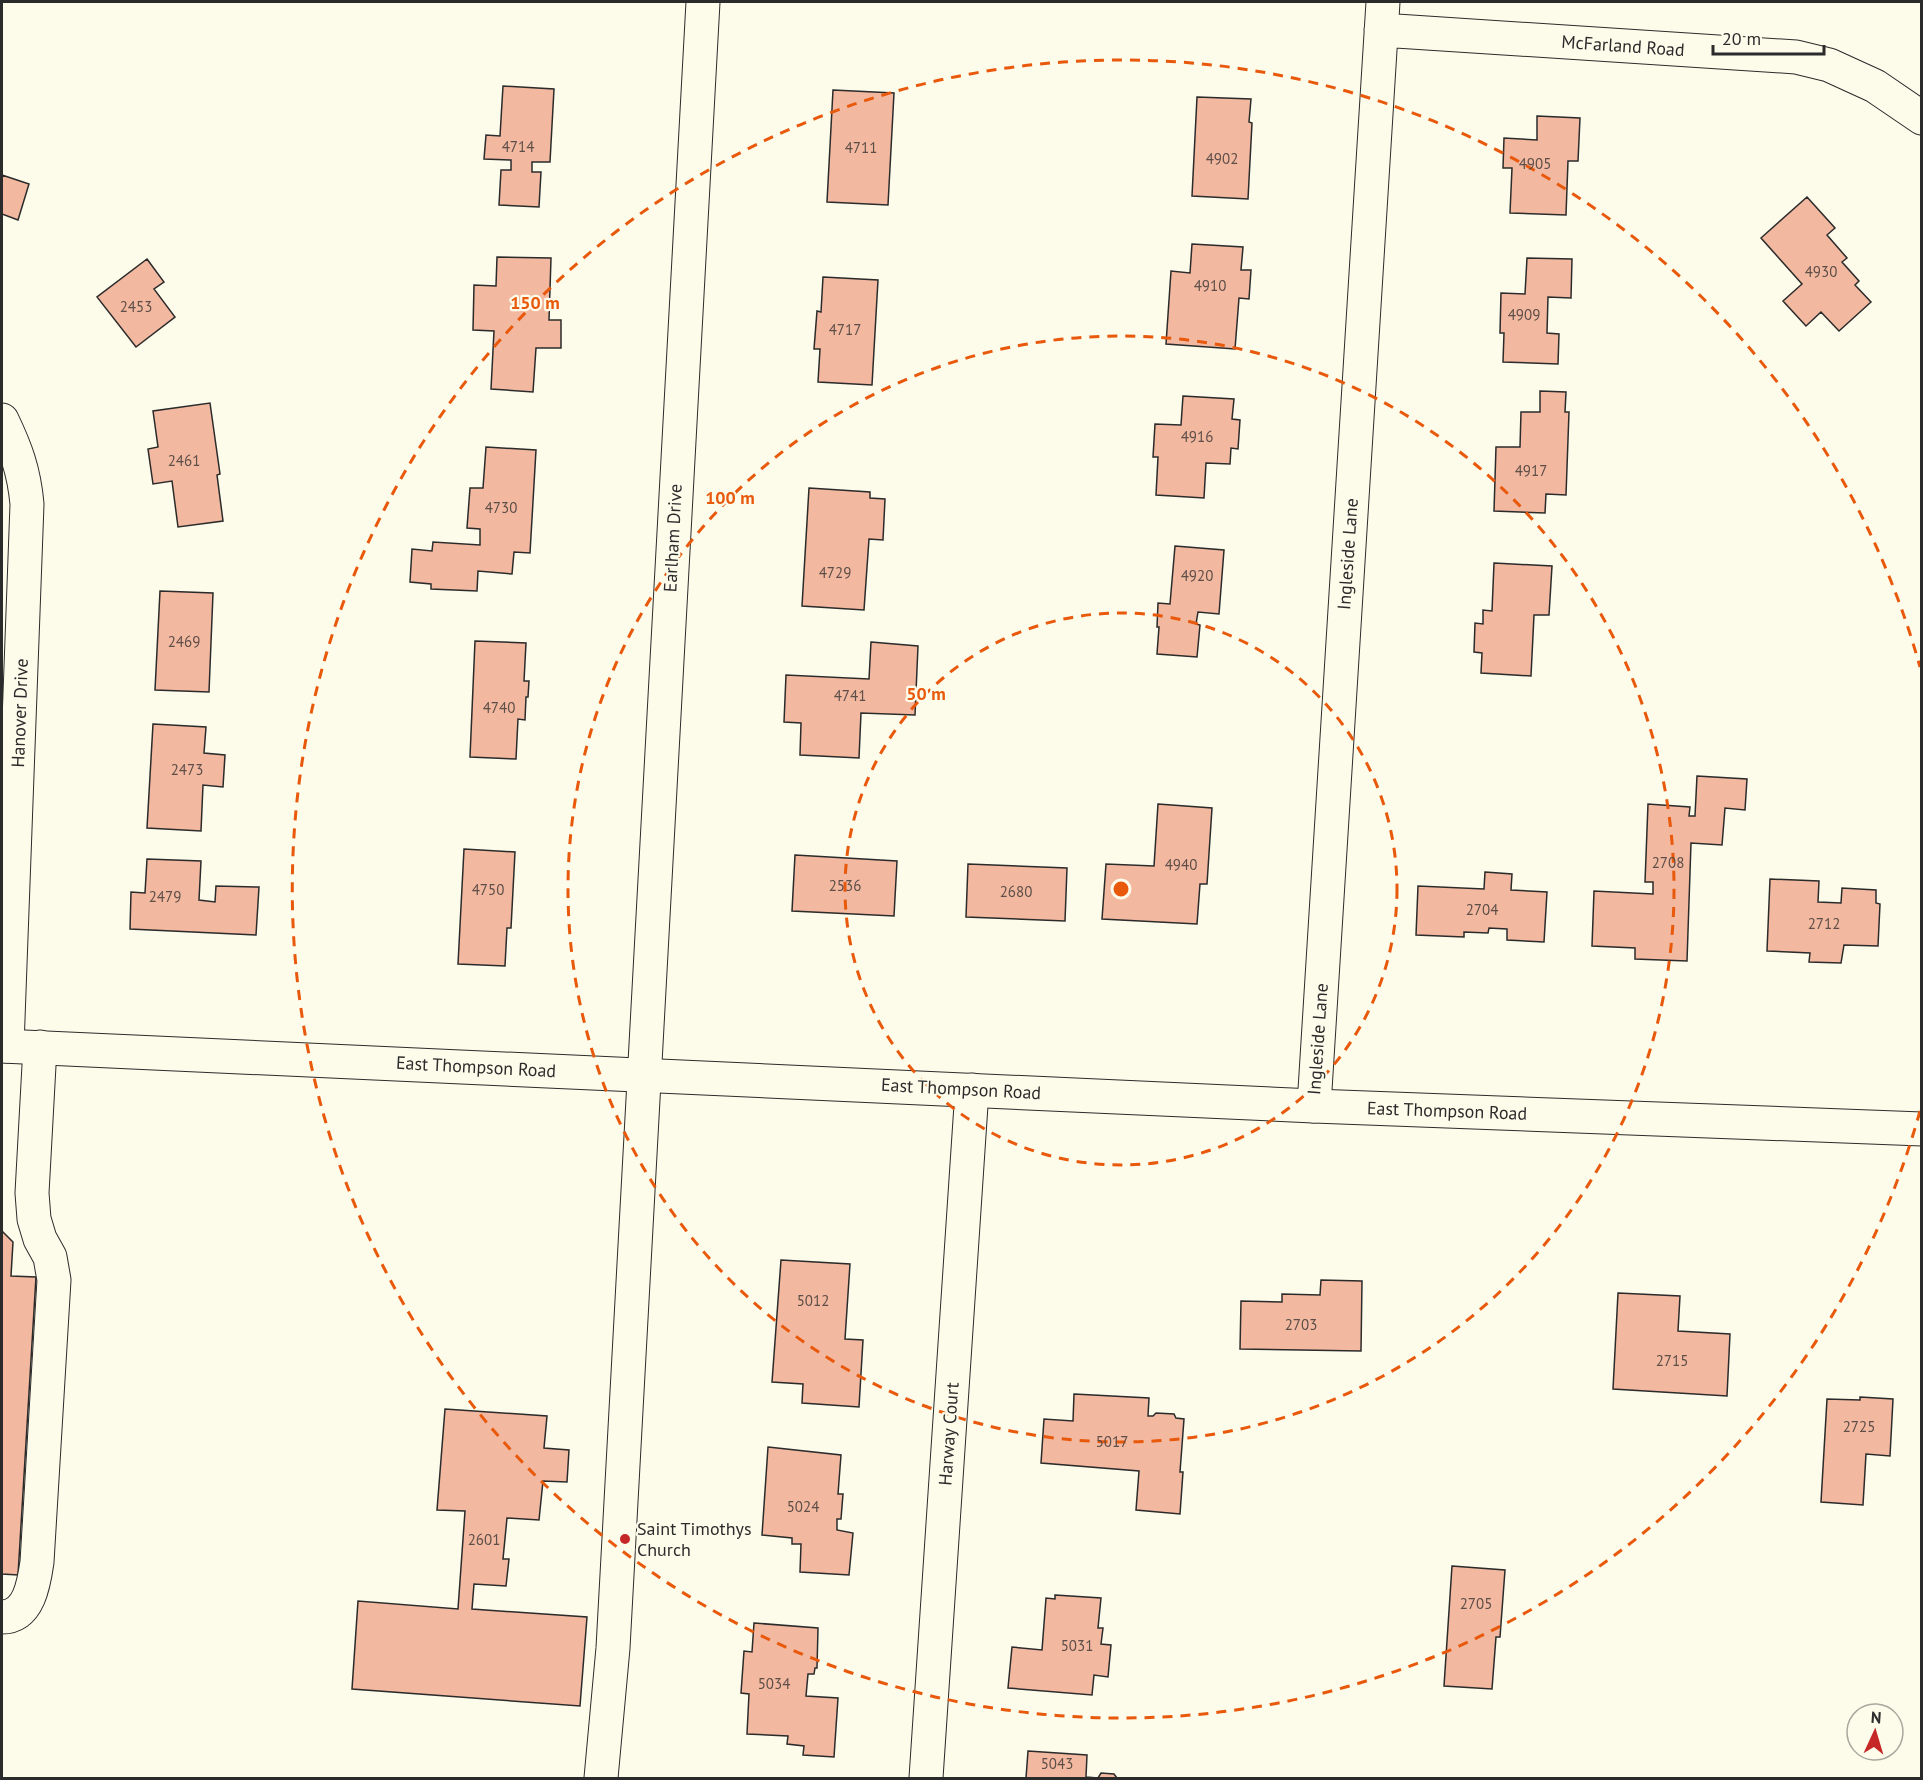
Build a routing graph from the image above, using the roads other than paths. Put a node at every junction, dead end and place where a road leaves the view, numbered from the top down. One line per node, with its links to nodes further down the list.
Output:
1 (703, 2): 7 (street, Earlham Drive)
2 (1382, 16): 3 (street, McFarland Road); 9 (street, Ingleside Lane)
3 (1922, 118)
4 (2, 420): 5 (street, Hanover Drive)
5 (4, 1046): 6 (street, East Thompson Road)
6 (40, 1047): 7 (street, East Thompson Road); 11 (street)
7 (644, 1075): 8 (street, East Thompson Road); 12 (street, Earlham Drive)
8 (972, 1090): 9 (street, East Thompson Road); 13 (street, Harway Court)
9 (1314, 1106): 10 (street, East Thompson Road)
10 (1922, 1129)
11 (4, 1617)
12 (601, 1779)
13 (926, 1779)

